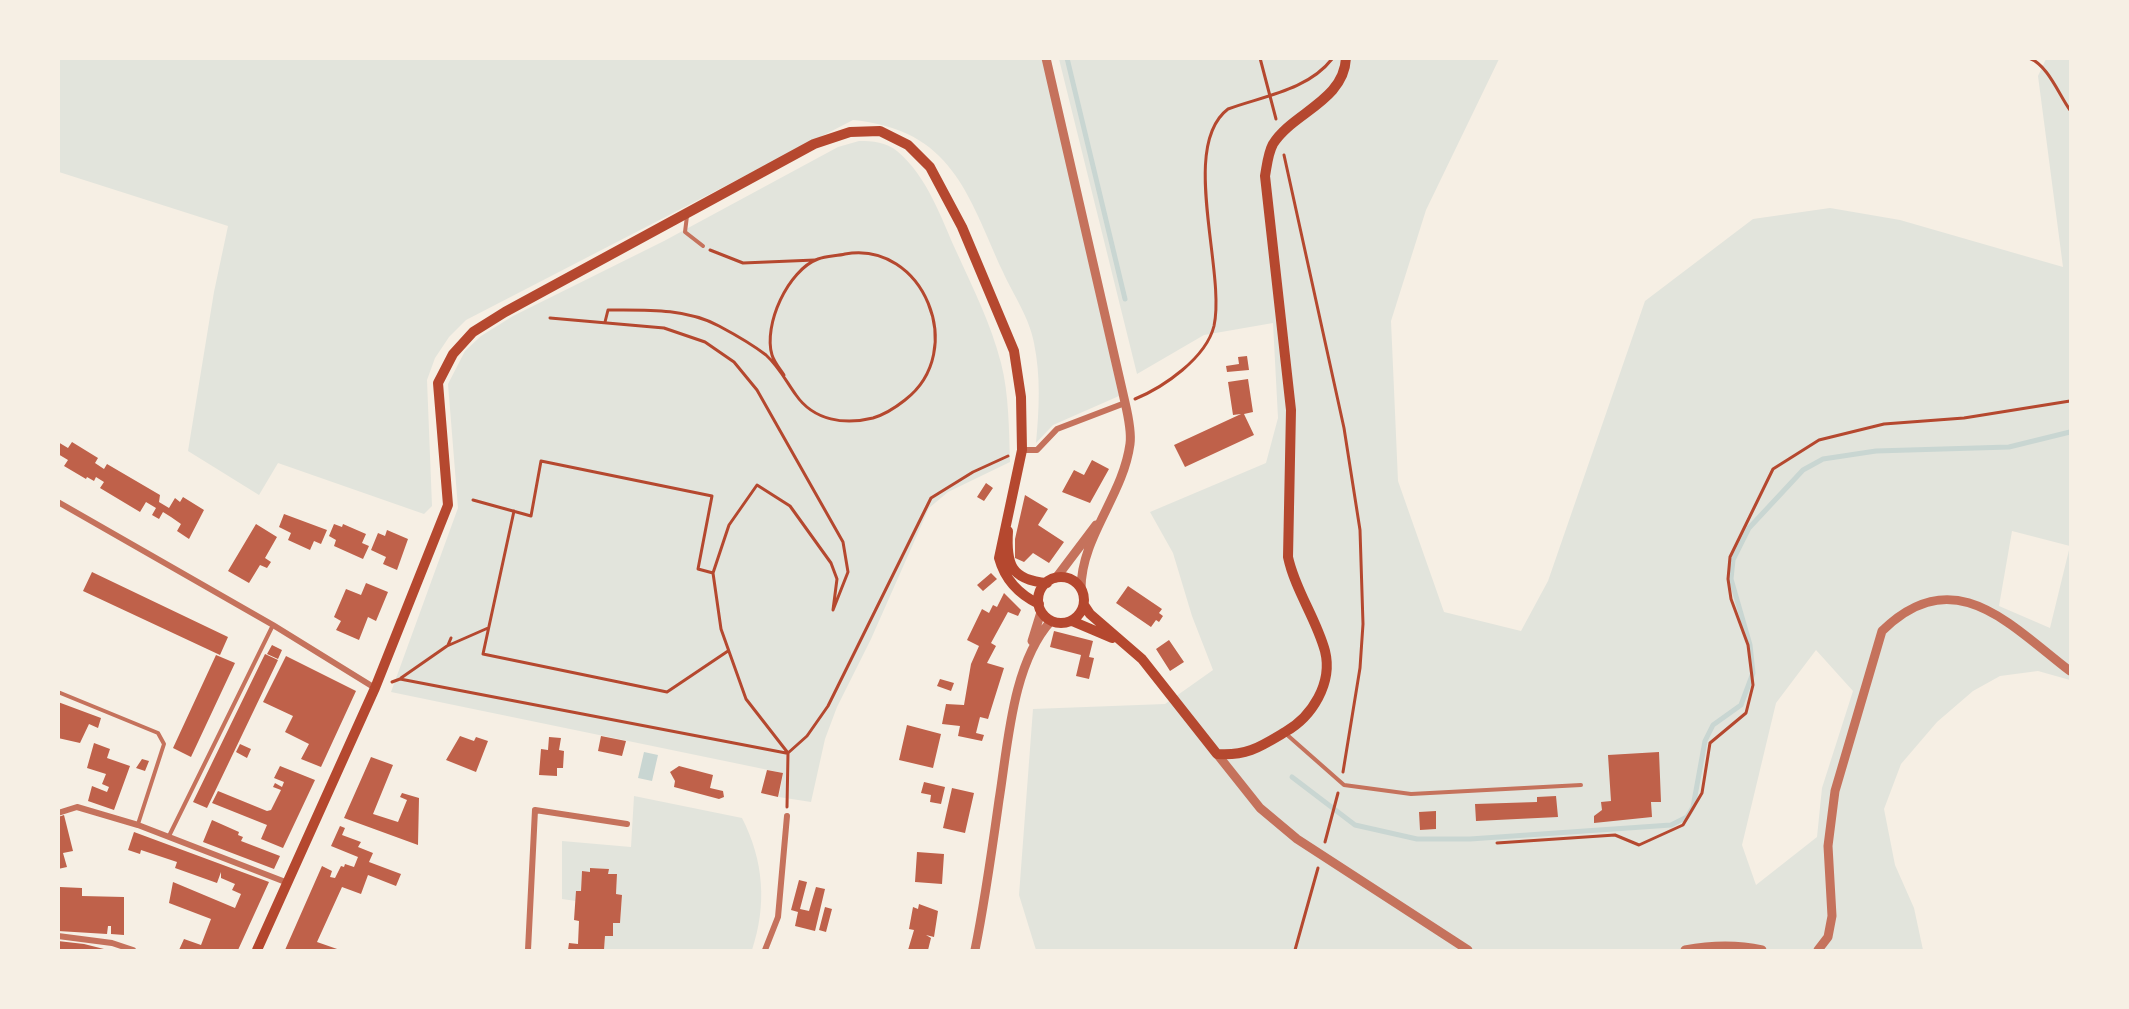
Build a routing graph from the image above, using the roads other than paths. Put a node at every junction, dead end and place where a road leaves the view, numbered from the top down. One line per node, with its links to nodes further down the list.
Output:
1 (1046, 58): 5 (street)
2 (1346, 58): 22 (main road)
3 (688, 213): 4 (lane); 6 (main road); 20 (main road)
4 (703, 246)
5 (1126, 407): 6 (street); 8 (street)
6 (1022, 450): 9 (main road)
7 (58, 502): 16 (street)
8 (1105, 513): 10 (street); 11 (street)
9 (1009, 515): 10 (main road); 13 (main road)
10 (1052, 580): 11 (main road); 13 (main road)
11 (1081, 589): 12 (main road)
12 (1084, 605): 15 (main road); 17 (main road)
13 (1040, 608): 14 (main road); 18 (street)
14 (1051, 621): 15 (main road); 18 (street)
15 (1072, 621): 17 (main road)
16 (273, 625): 20 (street); 29 (lane)
17 (1121, 641): 23 (main road)
18 (1029, 659): 36 (street)
19 (2070, 671): 40 (street)
20 (375, 688): 30 (main road)
21 (58, 692): 28 (lane)
22 (1285, 733): 23 (main road); 24 (lane)
23 (1217, 754): 37 (street)
24 (1581, 785)
25 (58, 813): 28 (street)
26 (787, 816): 35 (street)
27 (627, 824): 34 (street)
28 (138, 825): 29 (street)
29 (169, 836): 30 (street)
30 (288, 883): 33 (main road)
31 (58, 936): 32 (street)
32 (133, 951)
33 (257, 951)
34 (528, 951)
35 (765, 951)
36 (975, 951)
37 (1468, 951)
38 (1685, 951): 39 (street)
39 (1762, 951)
40 (1818, 951)

